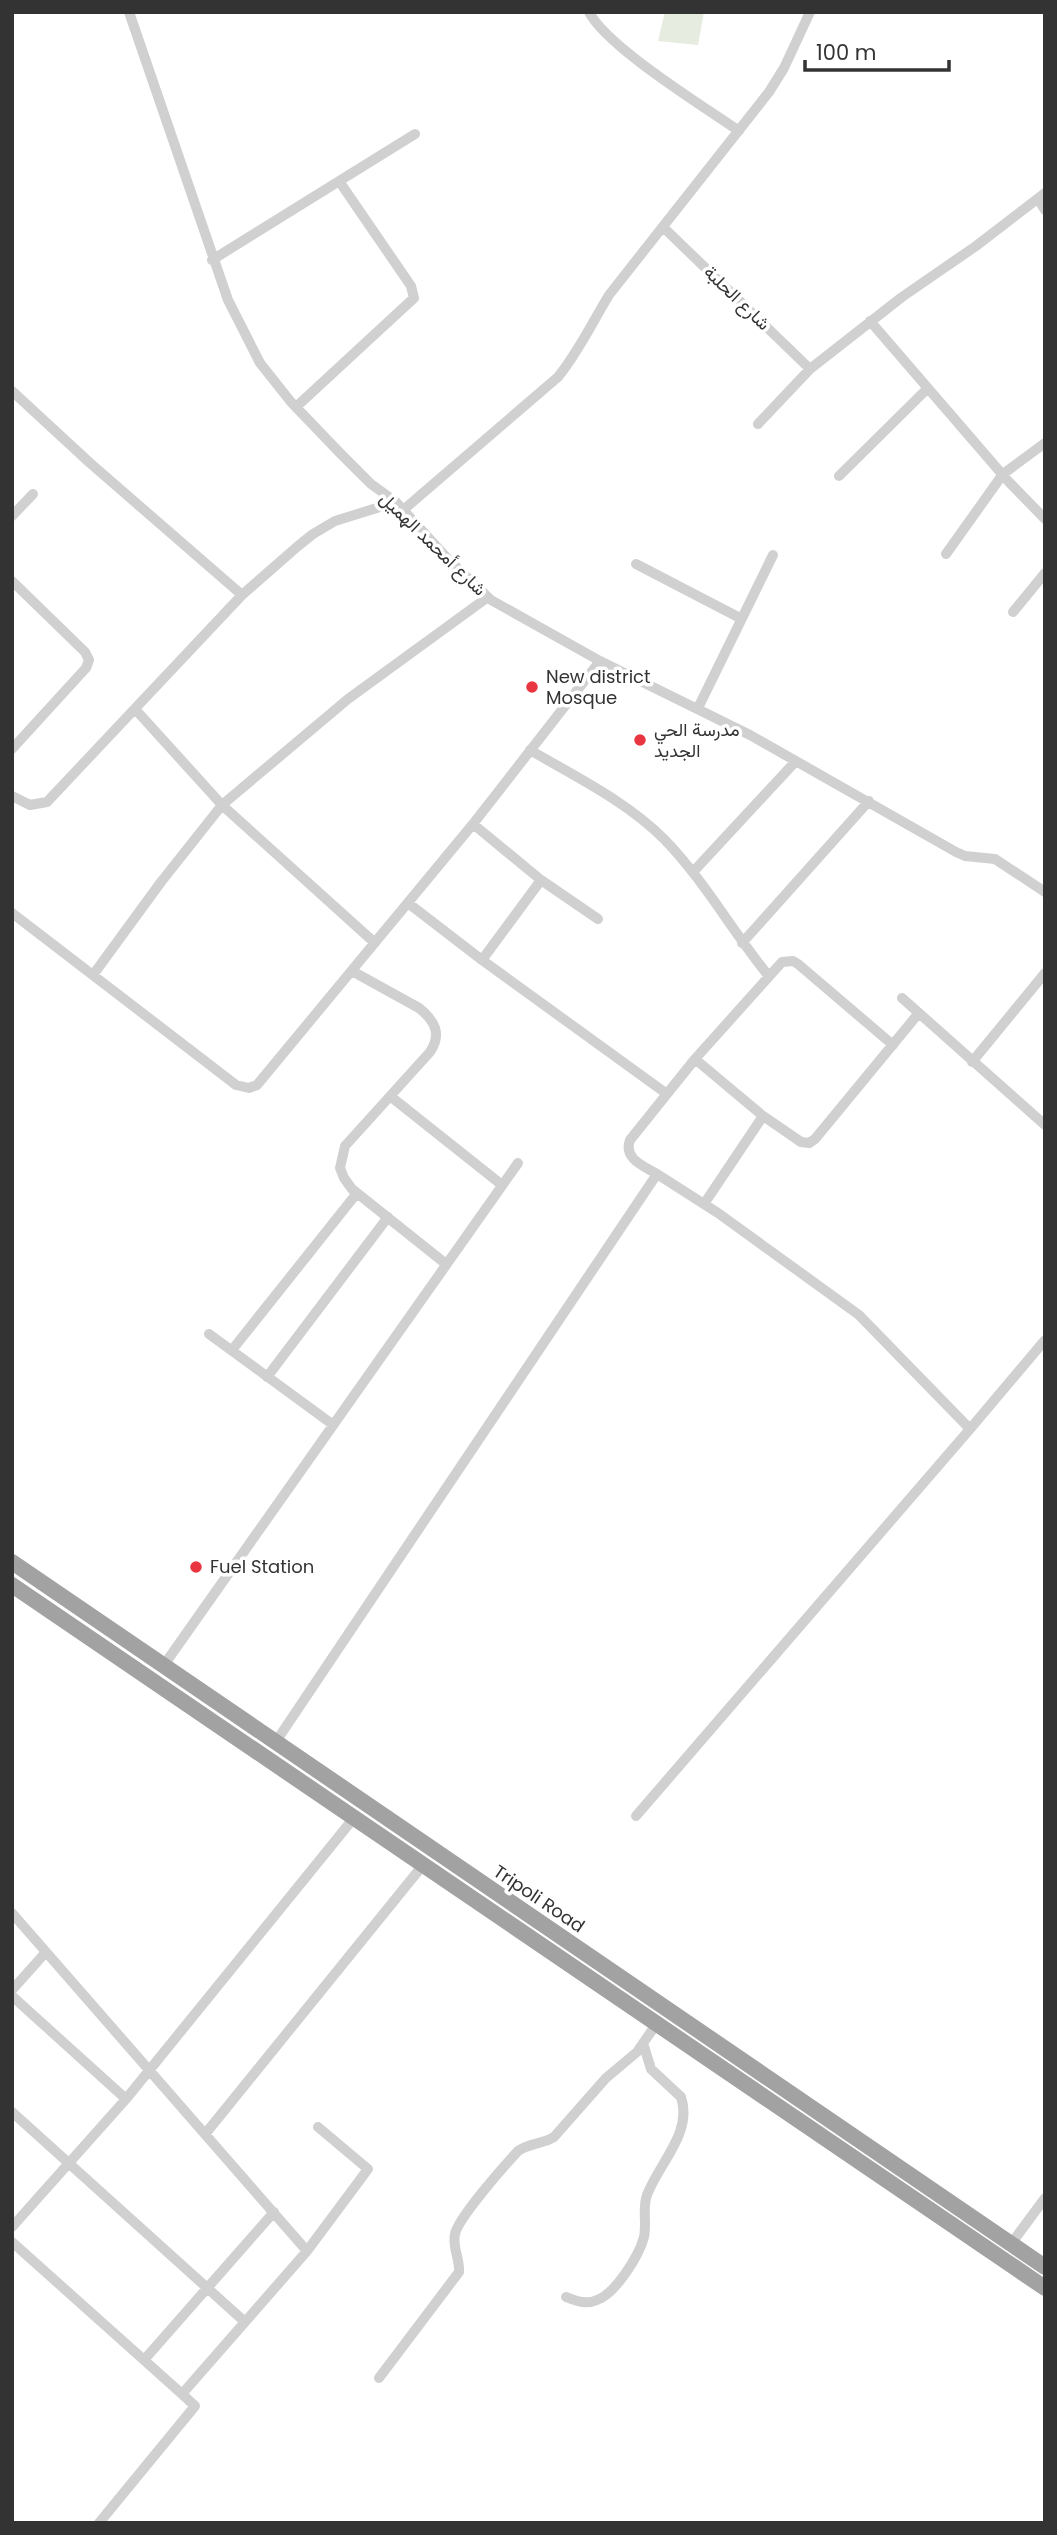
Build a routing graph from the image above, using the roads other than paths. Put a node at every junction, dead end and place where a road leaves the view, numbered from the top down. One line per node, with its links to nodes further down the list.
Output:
1 (130, 12): 10 (street, شارع أمحمد الهميل)
2 (589, 12): 4 (street)
3 (810, 12): 4 (street)
4 (739, 131): 9 (street)
5 (415, 134): 6 (street)
6 (339, 181): 10 (street); 15 (street)
7 (1041, 196): 8 (street); 11 (street)
8 (1045, 210)
9 (663, 226): 12 (street, شارع الحلبة); 21 (street)
10 (212, 260): 15 (street, شارع أمحمد الهميل)
11 (870, 321): 12 (street); 13 (street)
12 (810, 369): 16 (street)
13 (928, 388): 18 (street); 19 (street)
14 (12, 391): 29 (street)
15 (296, 407): 21 (street, شارع أمحمد الهميل)
16 (758, 424)
17 (1045, 443): 18 (street)
18 (1003, 474): 23 (street); 24 (street)
19 (839, 476)
20 (33, 495): 22 (street)
21 (399, 507): 29 (street); 30 (street, شارع أمحمد الهميل)
22 (12, 516)
23 (1045, 519)
24 (946, 554)
25 (773, 555): 32 (street)
26 (636, 564): 32 (street)
27 (1045, 573): 31 (street)
28 (12, 581): 36 (street)
29 (242, 595): 35 (street)
30 (488, 597): 33 (street, شارع أمحمد الهميل); 41 (street)
31 (1013, 612)
32 (740, 618): 34 (street)
33 (600, 661): 34 (street, شارع أمحمد الهميل); 37 (street)
34 (698, 708): 38 (street, شارع أمحمد الهميل)
35 (135, 709): 39 (street); 41 (street)
36 (12, 749)
37 (530, 750): 42 (street); 43 (street)
38 (795, 762): 40 (street, شارع أمحمد الهميل); 43 (street)
39 (12, 796)
40 (869, 801): 45 (street, شارع أمحمد الهميل); 50 (street)
41 (222, 805): 49 (street); 54 (street)
42 (473, 824): 44 (street); 46 (street)
43 (693, 872): 50 (street)
44 (541, 880): 48 (street); 51 (street)
45 (1045, 891)
46 (408, 903): 49 (street); 51 (street)
47 (12, 913): 54 (street)
48 (598, 919)
49 (375, 943): 52 (street)
50 (742, 943): 55 (street)
51 (482, 960): 61 (street)
52 (352, 971): 54 (street); 62 (street)
53 (1045, 973): 60 (street)
54 (93, 975)
55 (768, 975): 58 (street); 59 (street)
56 (902, 998): 57 (street)
57 (918, 1014): 58 (street); 60 (street)
58 (893, 1045): 63 (street)
59 (695, 1059): 61 (street); 63 (street)
60 (972, 1062): 64 (street)
61 (667, 1094): 66 (street)
62 (390, 1096): 67 (street); 68 (street)
63 (763, 1116): 69 (street)
64 (1045, 1125)
65 (518, 1163): 67 (street)
66 (657, 1174): 69 (street); 81 (street)
67 (502, 1185): 71 (street)
68 (357, 1193): 70 (street); 74 (street)
69 (704, 1204): 77 (street)
70 (388, 1217): 71 (street); 75 (street)
71 (446, 1264): 76 (street)
72 (209, 1334): 74 (street)
73 (1045, 1340): 77 (street)
74 (232, 1350): 75 (street)
75 (267, 1377): 76 (street)
76 (332, 1424): 80 (street)
77 (970, 1429): 82 (street)
78 (12, 1562): 80 (highway, Tripoli Road)
79 (12, 1585): 83 (highway)
80 (164, 1665): 81 (highway, Tripoli Road)
81 (275, 1743): 101 (highway, Tripoli Road)
82 (636, 1815)
83 (354, 1819): 84 (highway); 91 (street)
84 (423, 1865): 89 (highway); 95 (street)
85 (12, 1913): 86 (street)
86 (46, 1952): 87 (street); 91 (street)
87 (12, 1990)
88 (12, 1996): 92 (street)
89 (657, 2023): 90 (street); 105 (highway)
90 (643, 2043): 106 (street); 109 (street)
91 (150, 2070): 92 (street); 95 (street)
92 (126, 2099): 96 (street)
93 (12, 2112): 96 (street)
94 (318, 2127): 102 (street)
95 (206, 2133): 98 (street)
96 (69, 2163): 99 (street); 104 (street)
97 (1045, 2198): 101 (street)
98 (274, 2212): 102 (street); 104 (street)
99 (12, 2227)
100 (12, 2242): 108 (street)
101 (1011, 2244): 103 (highway, Tripoli Road)
102 (307, 2251): 107 (street)
103 (1045, 2267)
104 (208, 2288): 107 (street); 108 (street)
105 (1045, 2288)
106 (566, 2297)
107 (245, 2322): 110 (street)
108 (144, 2360): 110 (street)
109 (379, 2378)
110 (182, 2394): 111 (street)
111 (99, 2523)

